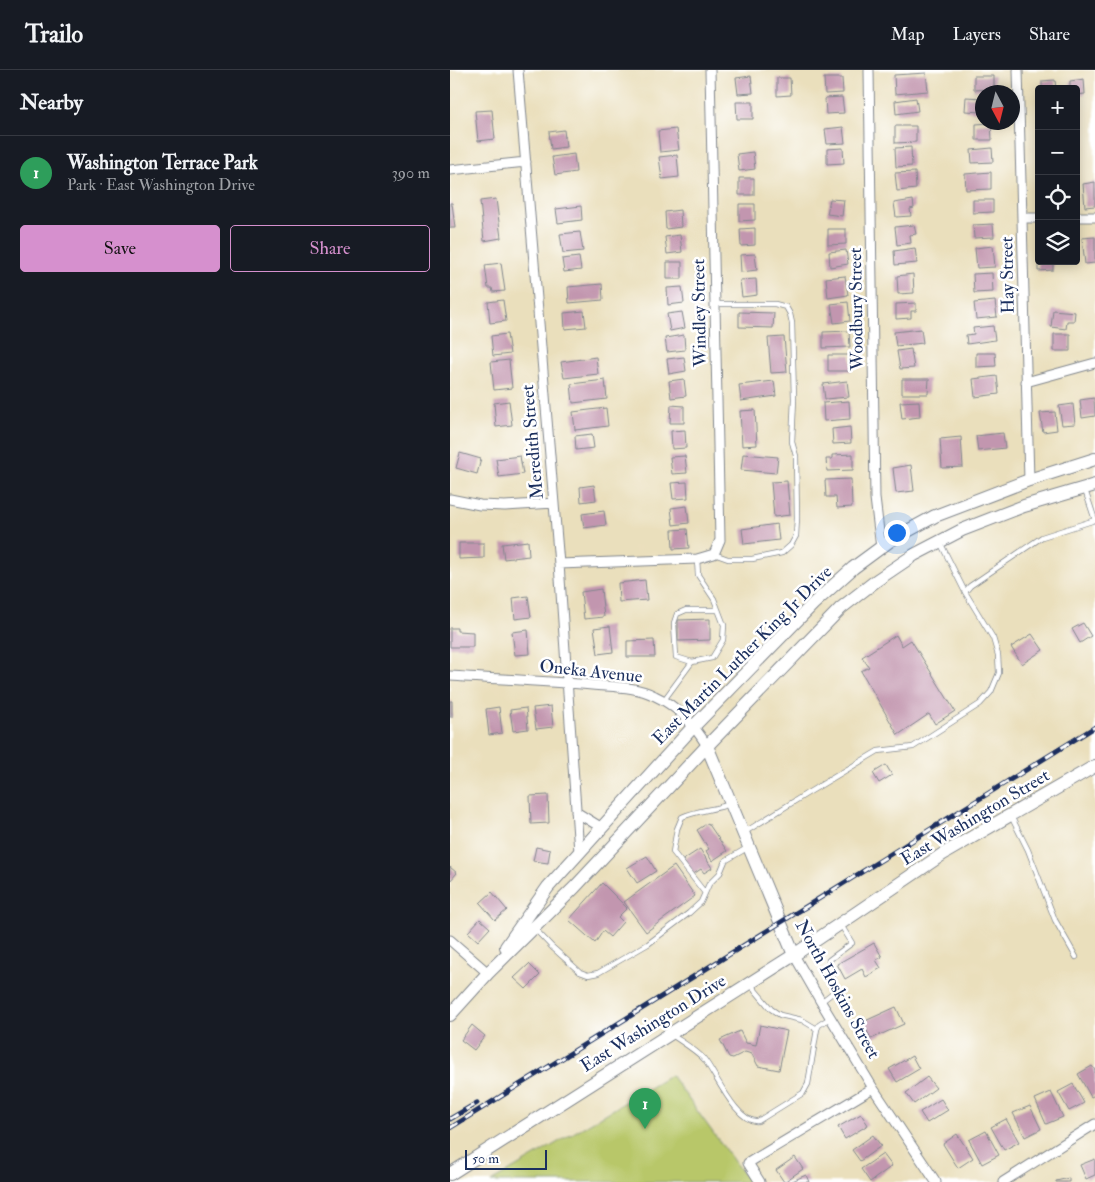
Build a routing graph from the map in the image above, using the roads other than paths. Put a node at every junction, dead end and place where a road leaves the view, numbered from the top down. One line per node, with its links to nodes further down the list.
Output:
1 (518, 70): 5 (street, Meredith Street)
2 (710, 70): 11 (street, Windley Street)
3 (869, 70): 21 (street, Woodbury Street)
4 (1018, 70): 9 (street, Hay Street)
5 (526, 162): 6 (street); 18 (street, Meredith Street)
6 (450, 170)
7 (1080, 217): 8 (street)
8 (1095, 217)
9 (1022, 218): 10 (street); 13 (street, Hay Street)
10 (1035, 218)
11 (715, 304): 22 (street, Windley Street); 22 (lane)
12 (1095, 363): 13 (street)
13 (1026, 382): 15 (street, Hay Street)
14 (1095, 459): 15 (main road, East Martin Luther King Jr Drive)
15 (1029, 480): 21 (main road, East Martin Luther King Jr Drive)
16 (1089, 486): 19 (lane); 20 (main road, East Martin Luther King Jr Drive)
17 (450, 499): 18 (street)
18 (554, 503): 24 (street, Meredith Street)
19 (1095, 520): 25 (lane)
20 (940, 541): 25 (lane); 32 (main road, East Martin Luther King Jr Drive)
21 (881, 548): 31 (main road, East Martin Luther King Jr Drive)
22 (714, 554): 23 (street)
23 (697, 559): 24 (street); 26 (lane)
24 (559, 564): 29 (street, Meredith Street)
25 (966, 592): 38 (lane)
26 (718, 610): 27 (lane); 27 (lane)
27 (692, 662): 30 (lane)
28 (450, 676): 29 (street, Oneka Avenue)
29 (567, 683): 30 (street, Oneka Avenue); 35 (street, Meredith Street)
30 (664, 700): 31 (street, Oneka Avenue)
31 (693, 727): 32 (street, Oneka Avenue); 37 (main road, East Martin Luther King Jr Drive)
32 (707, 746): 34 (main road, North Hoskins Street); 44 (main road, East Martin Luther King Jr Drive)
33 (1095, 766): 36 (main road, East Washington Street)
34 (730, 804): 38 (main road, North Hoskins Street); 41 (lane)
35 (576, 812): 37 (street); 40 (street, Meredith Street)
36 (1011, 815): 42 (main road, East Washington Street); 47 (lane)
37 (602, 828): 40 (main road, East Martin Luther King Jr Drive)
38 (744, 833): 39 (main road, North Hoskins Street)
39 (749, 846): 41 (lane); 46 (main road, North Hoskins Street)
40 (579, 852): 48 (main road, East Martin Luther King Jr Drive)
41 (705, 893): 44 (lane)
42 (874, 900): 43 (main road, East Washington Drive)
43 (840, 923): 46 (main road, East Washington Drive); 50 (lane)
44 (534, 928): 48 (main road, East Martin Luther King Jr Drive)
45 (450, 940): 48 (street)
46 (794, 955): 49 (main road, East Washington Drive); 50 (street, North Hoskins Street)
47 (1076, 957)
48 (488, 973): 51 (main road, East Martin Luther King Jr Drive)
49 (749, 984): 53 (lane); 54 (main road, East Washington Drive)
50 (821, 1002): 52 (street, North Hoskins Street)
51 (450, 1015)
52 (830, 1018): 53 (lane); 55 (street, North Hoskins Street)
53 (817, 1029): 54 (lane)
54 (670, 1034): 57 (main road, East Washington Drive)
55 (874, 1088): 58 (street); 59 (street, North Hoskins Street)
56 (1095, 1124): 60 (street)
57 (450, 1174)
58 (760, 1182)
59 (936, 1182)
60 (1004, 1182)

